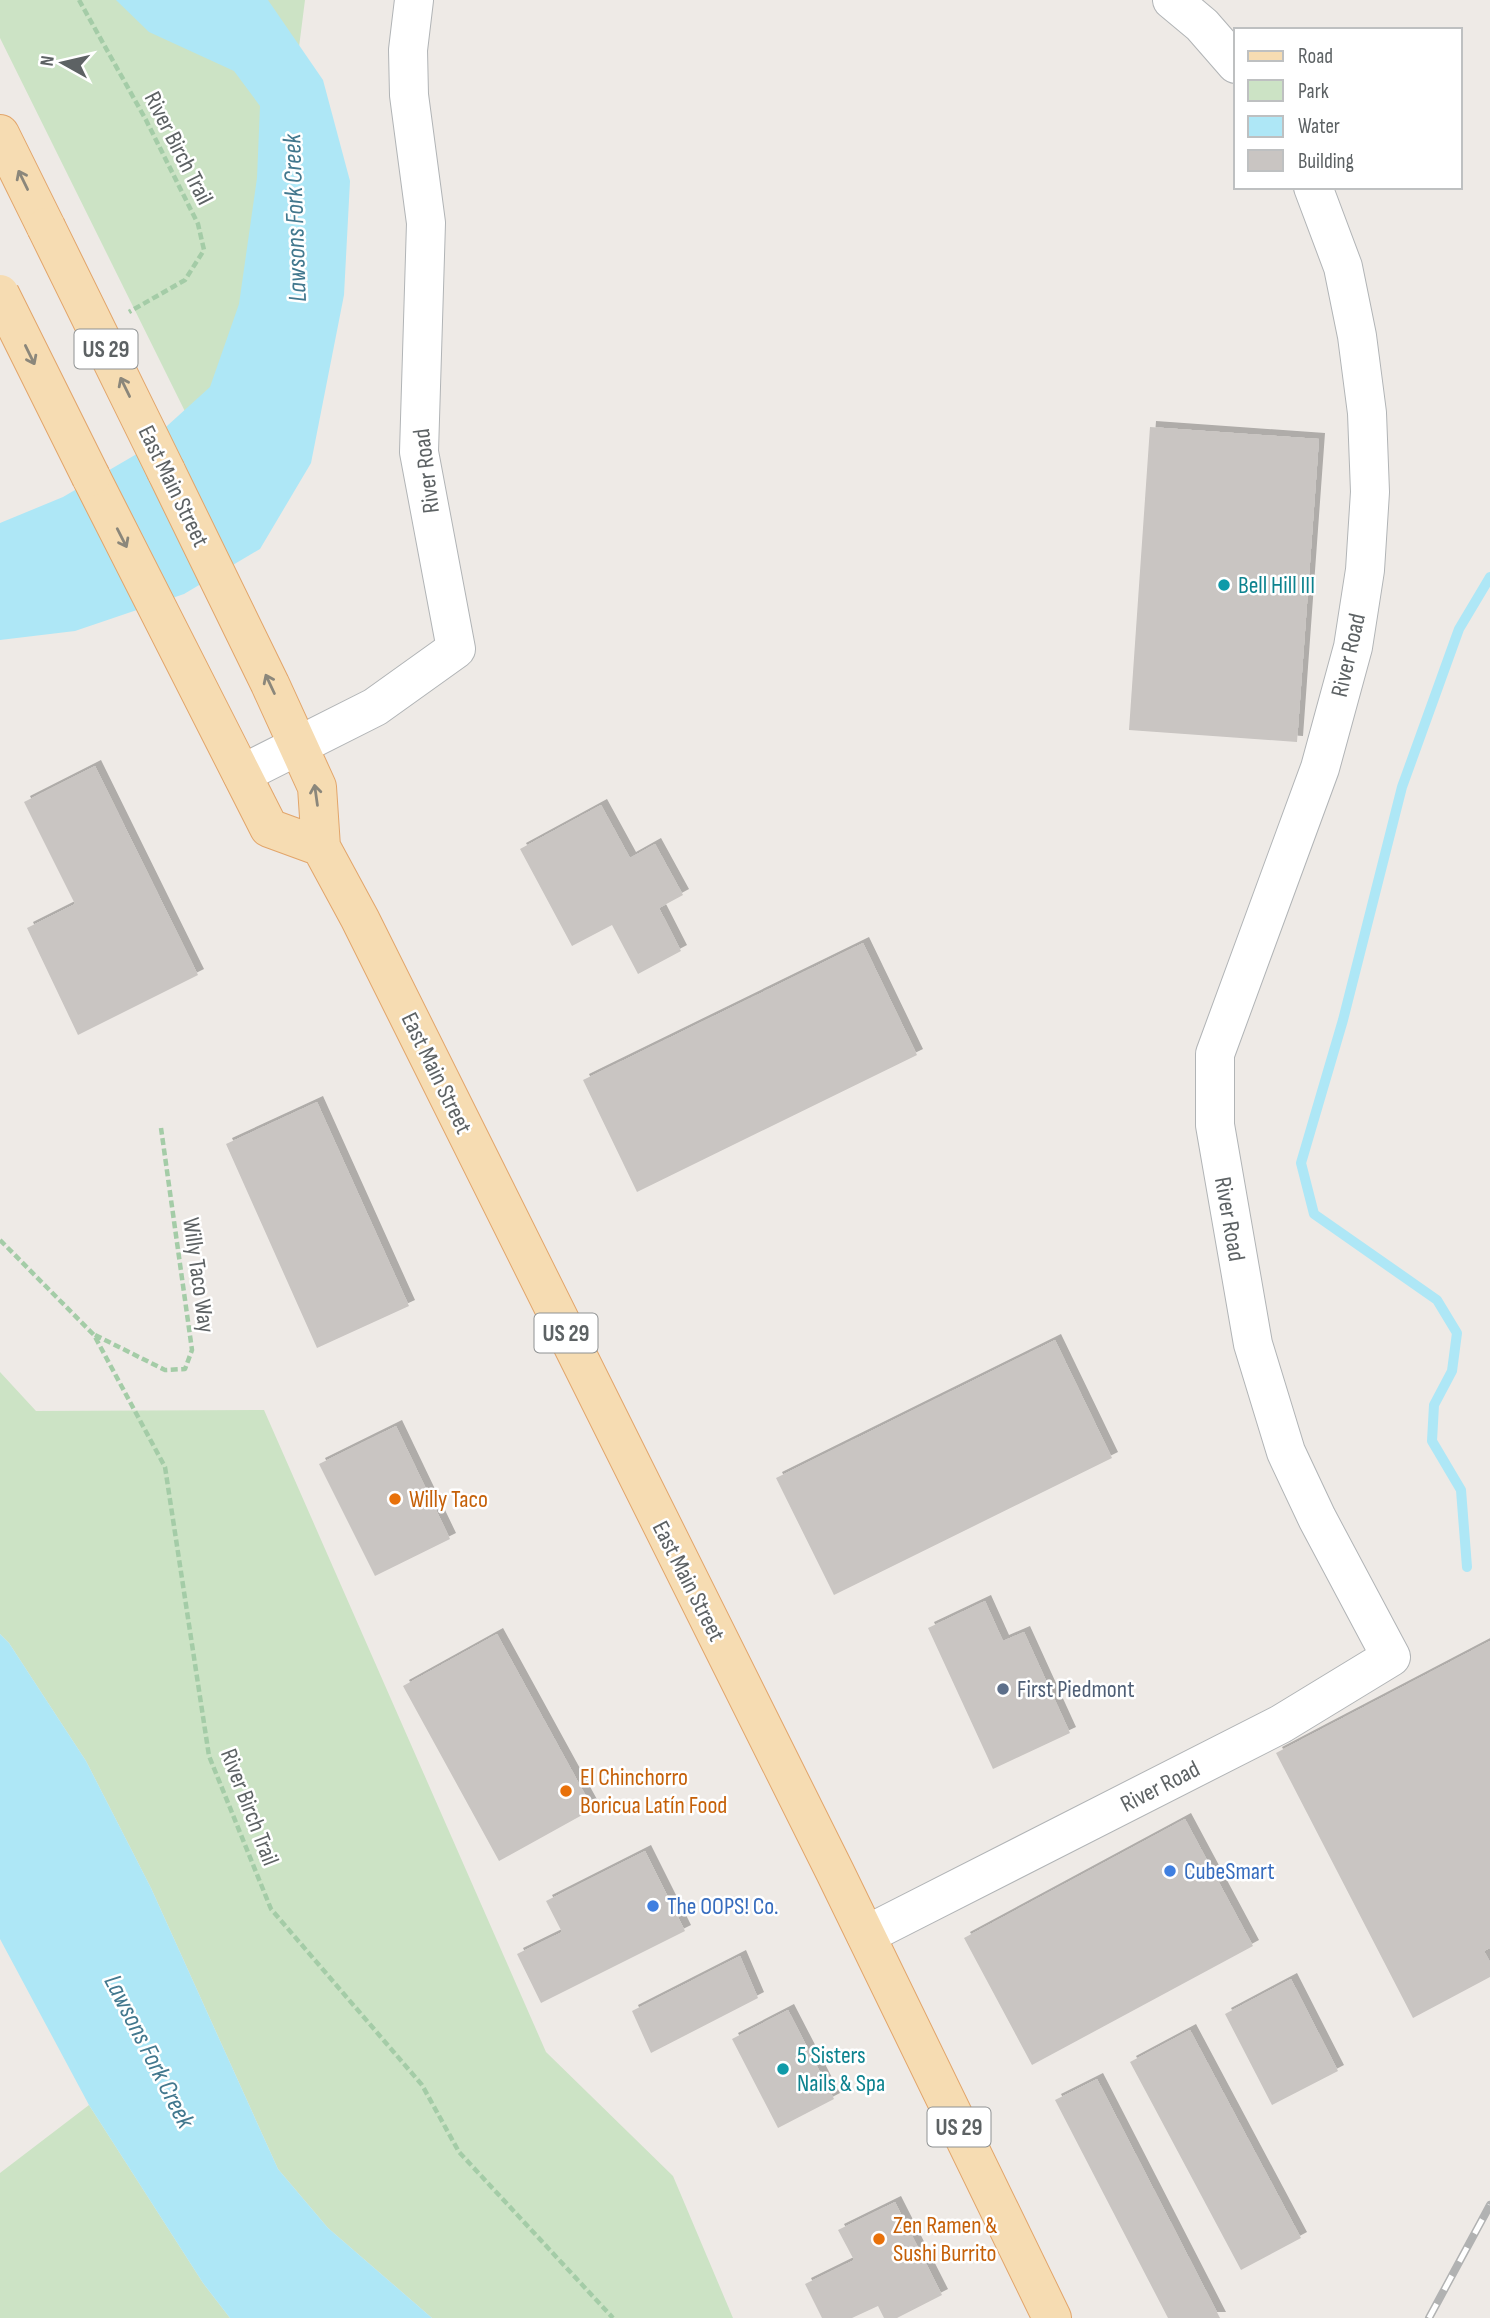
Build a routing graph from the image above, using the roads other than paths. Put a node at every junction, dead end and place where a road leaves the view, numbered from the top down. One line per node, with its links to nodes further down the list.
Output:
1 (414, 0): 7 (street, River Road)
2 (1172, 0): 3 (street)
3 (1234, 62)
4 (0, 134): 7 (main road, East Main Street / US 29, one-way to 4, bridge)
5 (1315, 189): 10 (street, River Road)
6 (0, 294): 8 (main road, US 29, one-way to 8, bridge)
7 (298, 747): 8 (street, River Road); 9 (main road, East Main Street / US 29, one-way to 7)
8 (242, 774): 9 (main road, US 29)
9 (321, 847): 10 (main road, East Main Street / US 29)
10 (866, 1935): 11 (main road, East Main Street / US 29)
11 (1052, 2318)

